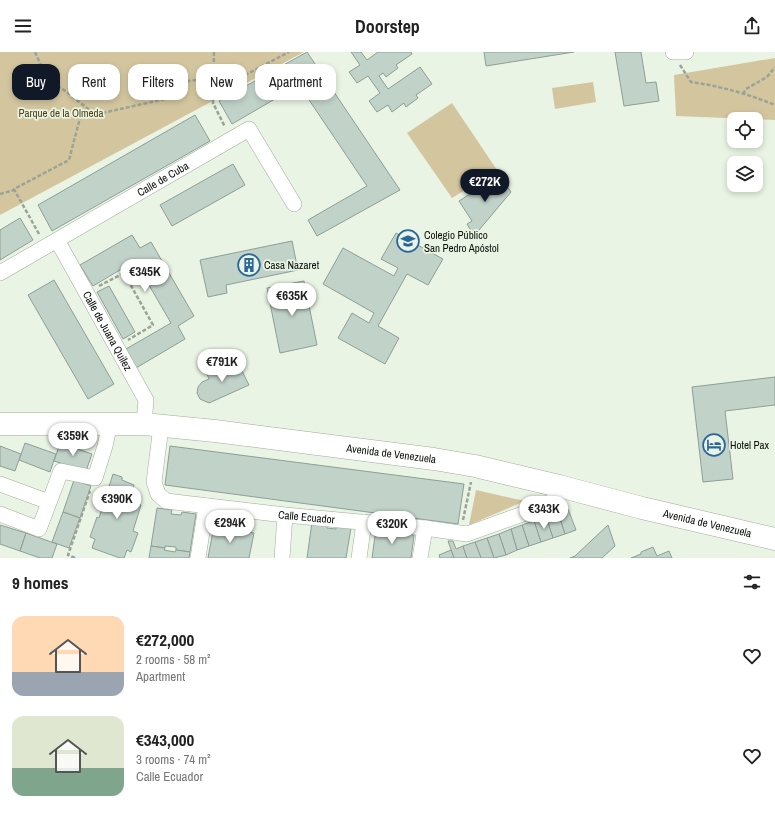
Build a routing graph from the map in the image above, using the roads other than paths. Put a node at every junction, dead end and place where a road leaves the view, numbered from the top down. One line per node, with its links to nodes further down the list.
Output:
1 (294, 204): 2 (street, Calle de Cuba)
2 (51, 244): 3 (street, Calle de Cuba); 6 (street, Calle de Juana Quilez)
3 (0, 273)
4 (110, 423): 5 (street, Avenida de Venezuela); 6 (street, Avenida de Venezuela); 9 (street)
5 (0, 424)
6 (152, 425): 8 (street, Avenida de Venezuela); 10 (street, Calle Ecuador)
7 (0, 484): 9 (street)
8 (559, 486): 14 (street, Calle Ecuador); 15 (street, Avenida de Venezuela)
9 (49, 502): 11 (street)
10 (206, 506): 12 (street, Calle Ecuador); 16 (street)
11 (0, 514)
12 (285, 515): 13 (street, Calle Ecuador); 17 (street)
13 (364, 522): 14 (street, Calle Ecuador); 18 (street)
14 (425, 528): 19 (street)
15 (775, 539)
16 (198, 558)
17 (282, 558)
18 (359, 558)
19 (420, 558)

